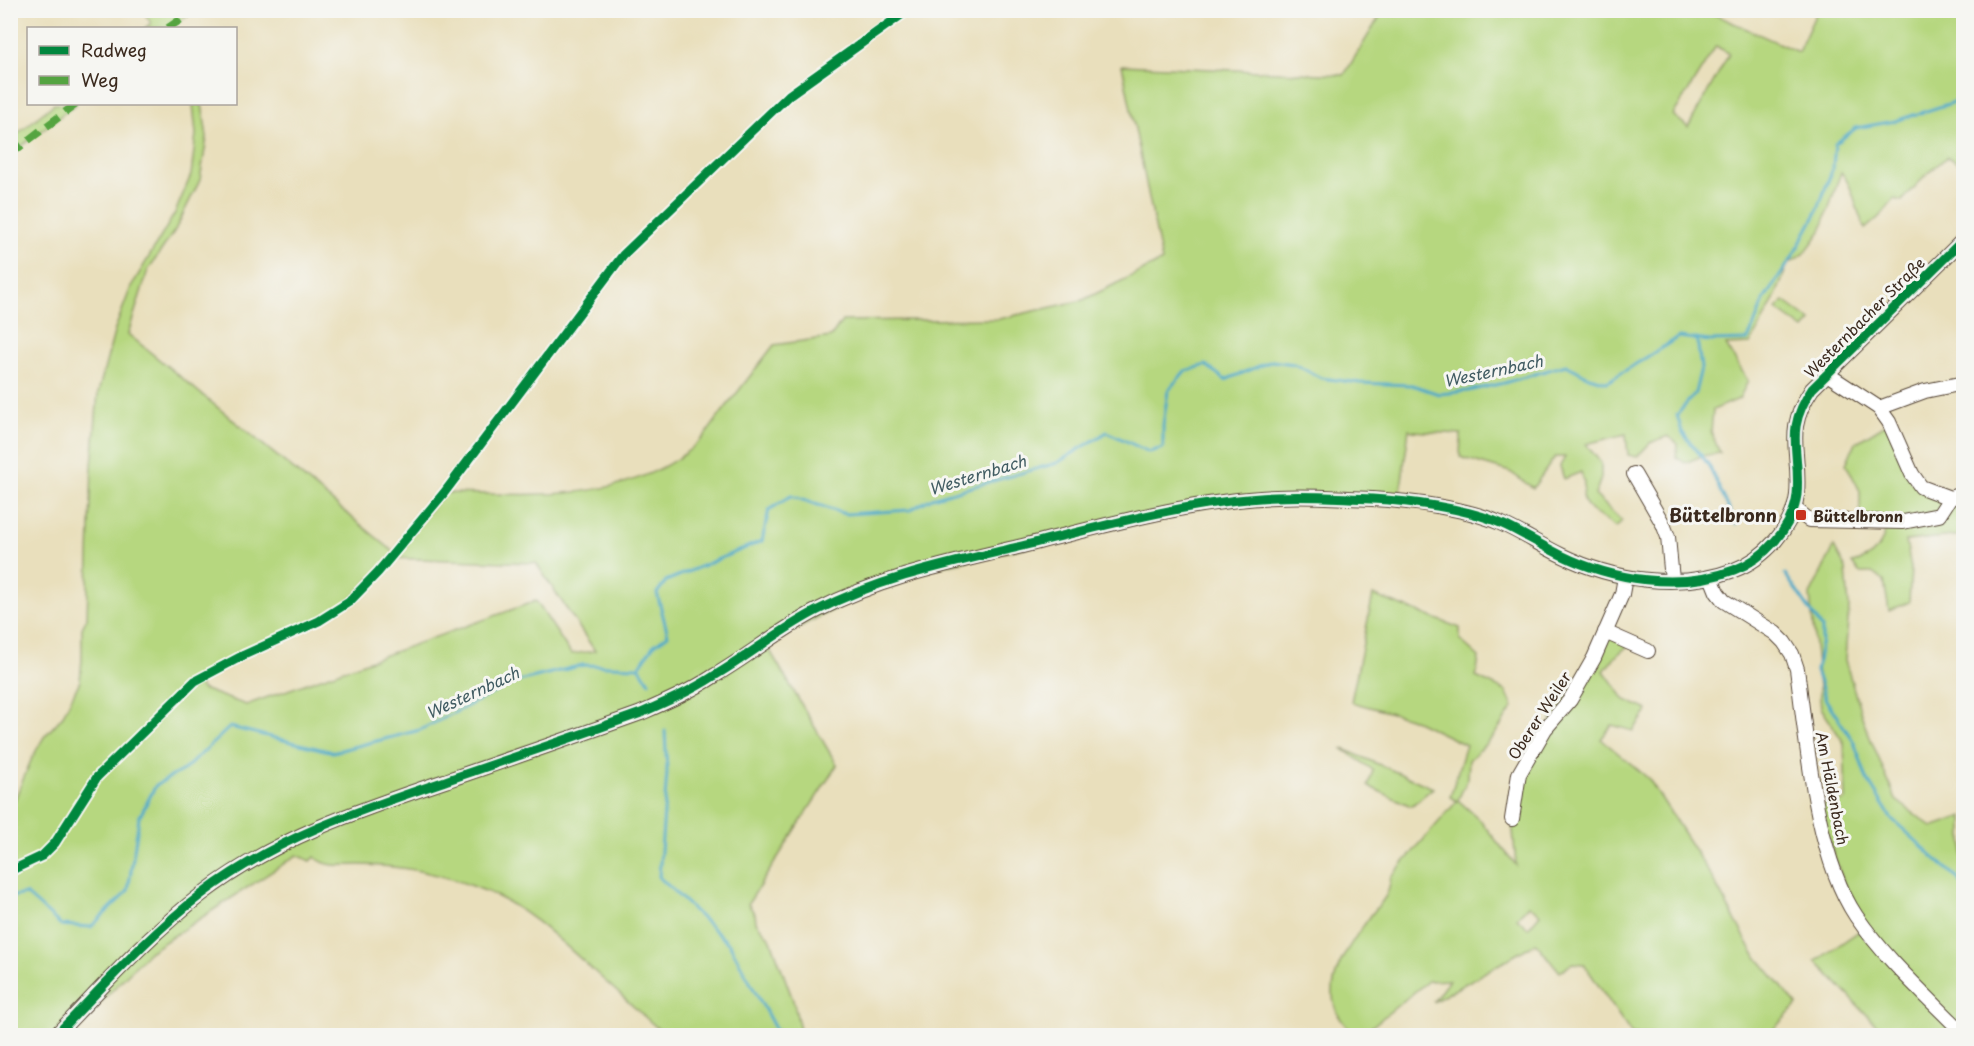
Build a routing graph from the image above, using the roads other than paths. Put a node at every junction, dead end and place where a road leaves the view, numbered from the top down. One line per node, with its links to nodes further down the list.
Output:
1 (1964, 239): 2 (street, Westernbacher Straße)
2 (1827, 374): 4 (street); 7 (street, Westernbacher Straße)
3 (1964, 383): 4 (street)
4 (1879, 408): 6 (street)
5 (1634, 474): 10 (street)
6 (1957, 496): 7 (street)
7 (1794, 507): 9 (street, Westernbacher Straße)
8 (1625, 577): 10 (street, Westernbacher Straße); 11 (street, Oberer Weiler); 15 (street, Westernbacher Straße)
9 (1711, 577): 10 (street, Westernbacher Straße); 14 (street, Am Häldenbach)
10 (1672, 580)
11 (1605, 632): 12 (street); 13 (street, Oberer Weiler)
12 (1648, 651)
13 (1512, 819)
14 (1964, 1034)
15 (55, 1035)

